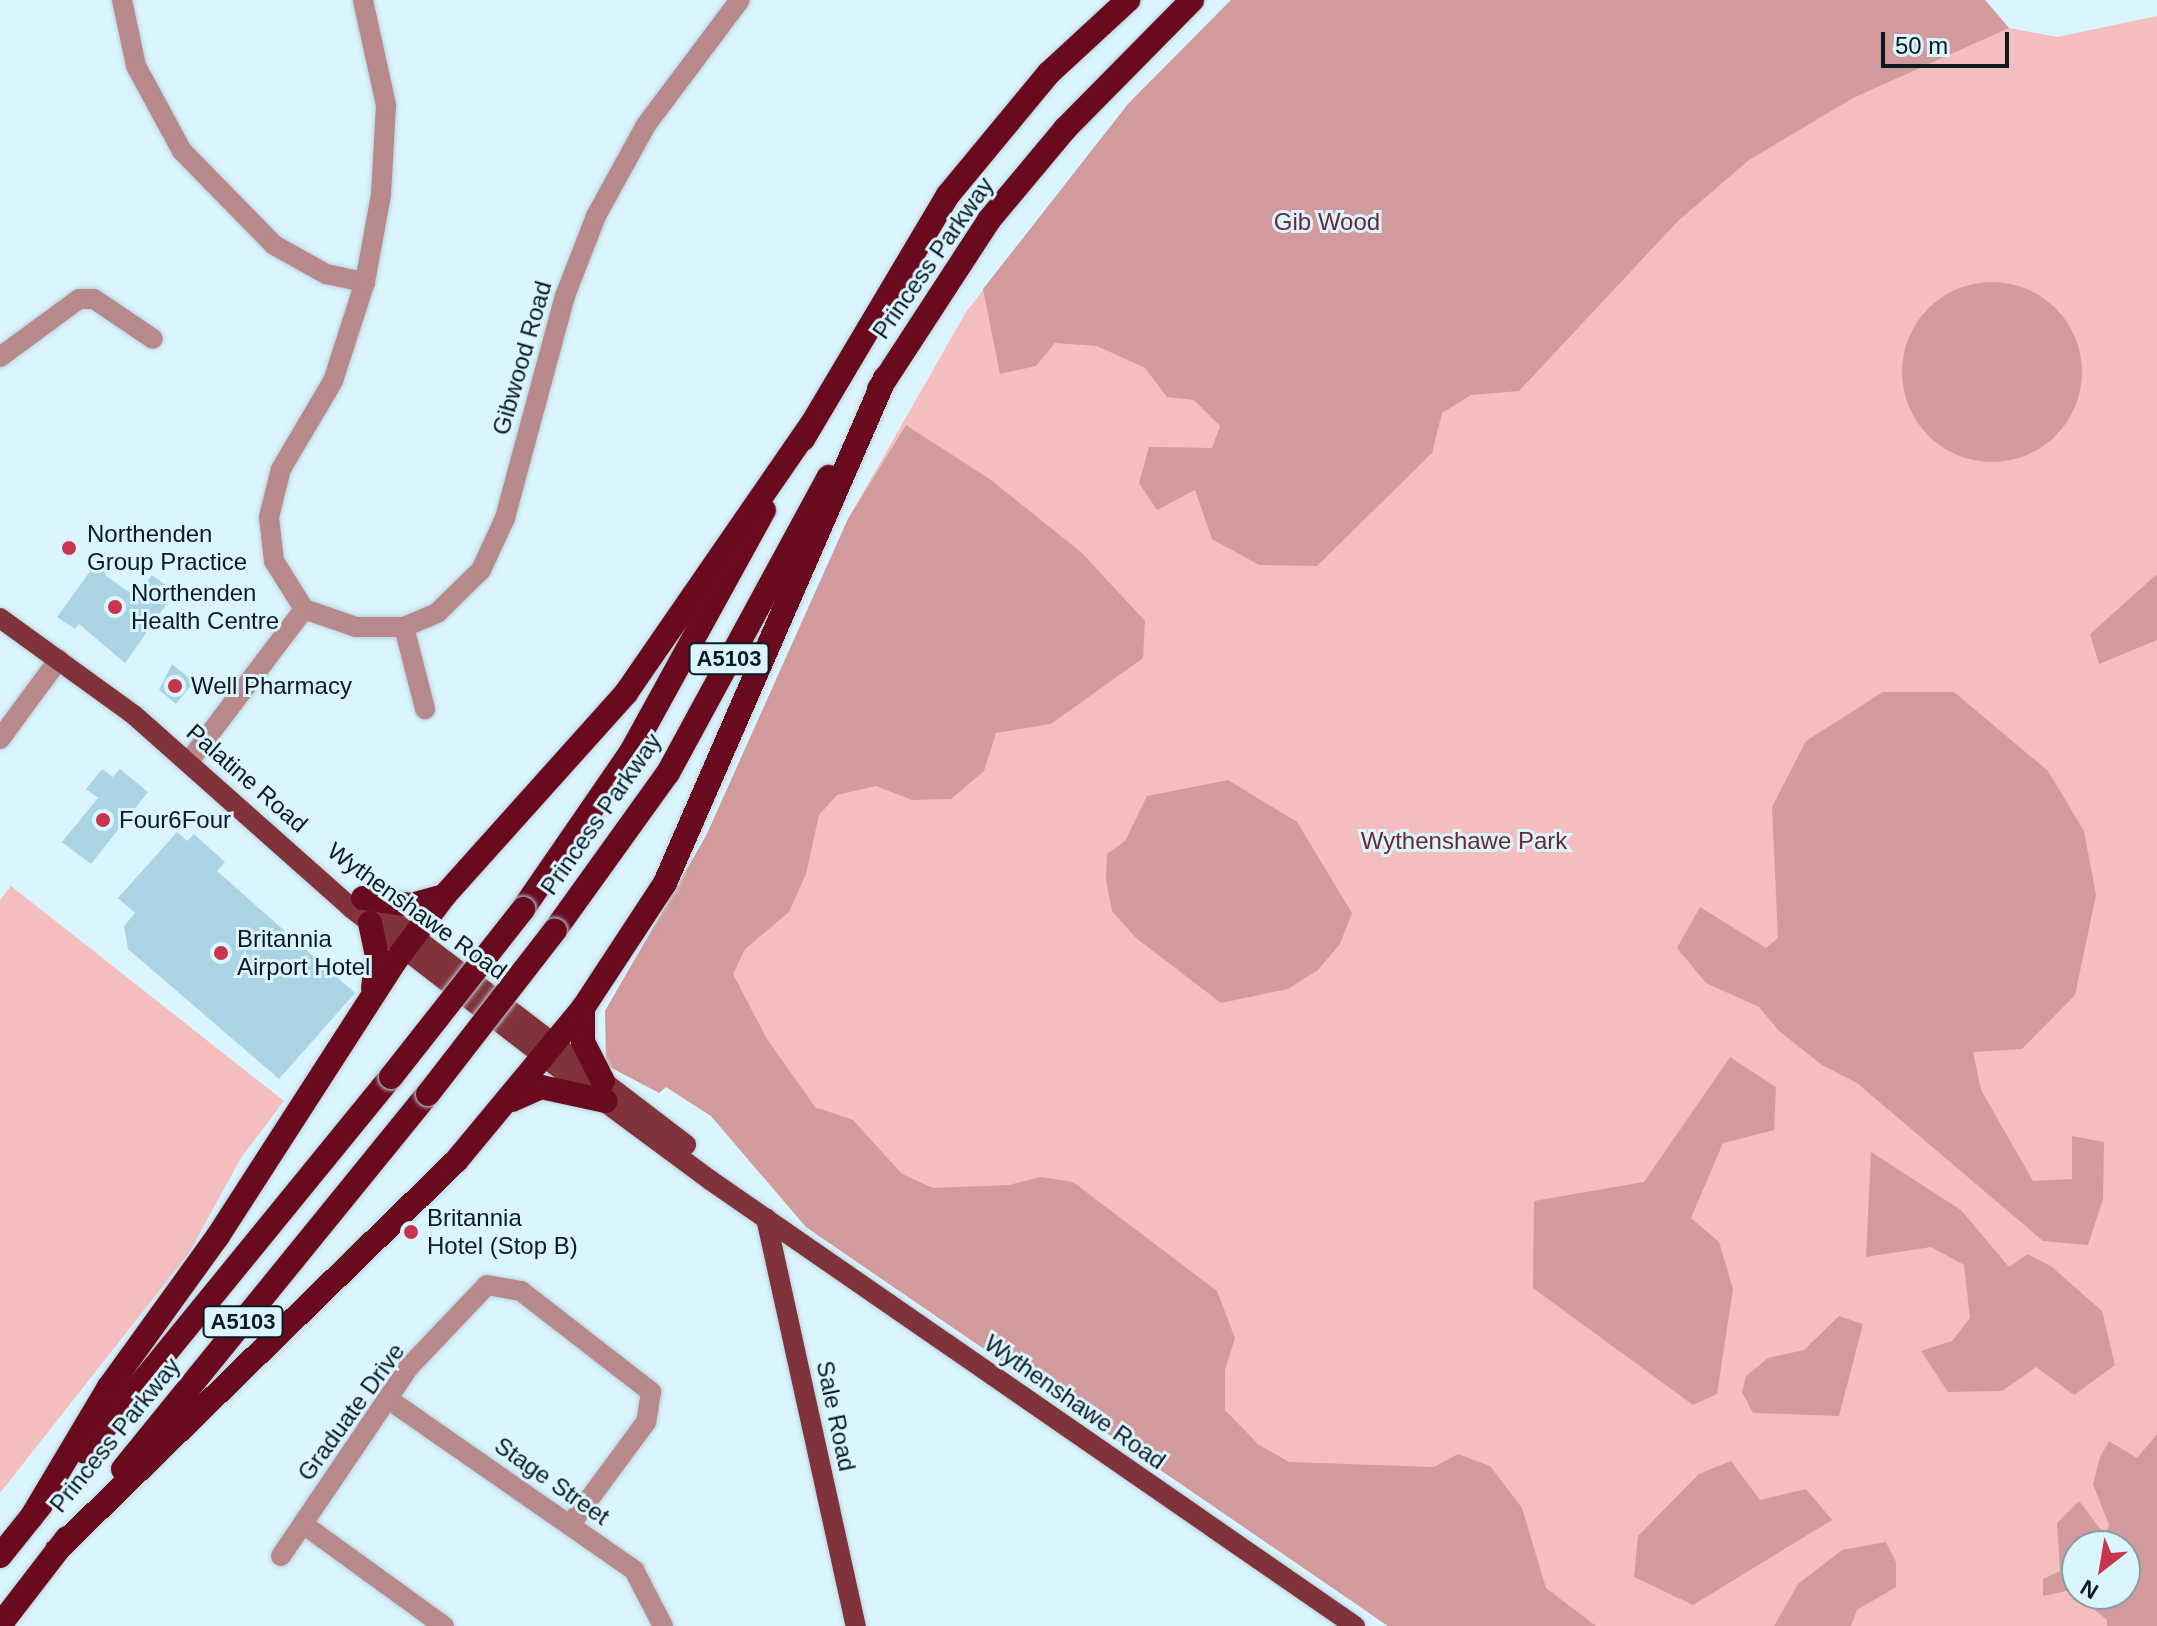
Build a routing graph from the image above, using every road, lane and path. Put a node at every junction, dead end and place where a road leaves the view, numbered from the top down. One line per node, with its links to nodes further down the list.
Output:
1 (122, 0): 6 (street)
2 (363, 0): 6 (street)
3 (740, 0): 13 (street, Gibwood Road)
4 (1128, 0): 10 (highway, Princess Parkway / A5103)
5 (1192, 0): 9 (highway, Princess Parkway / A5103)
6 (365, 282): 11 (street)
7 (153, 339): 8 (street)
8 (0, 357)
9 (885, 378): 24 (highway); 33 (highway, Princess Parkway / A5103, bridge)
10 (811, 425): 19 (highway); 30 (highway, Princess Parkway / A5103, bridge)
11 (304, 609): 13 (street, Gibwood Road); 17 (street)
12 (0, 618): 14 (main road, Palatine Road)
13 (404, 627): 15 (street)
14 (59, 659): 16 (street); 17 (main road, Palatine Road)
15 (425, 709)
16 (0, 739)
17 (190, 760): 18 (main road, Palatine Road)
18 (305, 862): 20 (main road, Wythenshawe Road); 21 (main road, Wythenshawe Road)
19 (444, 896): 20 (highway); 22 (highway)
20 (363, 898): 22 (main road, Wythenshawe Road)
21 (370, 923): 22 (main road, Wythenshawe Road); 23 (highway)
22 (410, 943): 23 (highway); 25 (main road, Wythenshawe Road)
23 (372, 995): 30 (highway)
24 (583, 1008): 25 (highway); 26 (highway)
25 (550, 1050): 26 (main road, Wythenshawe Road); 27 (highway)
26 (604, 1091): 27 (highway); 28 (main road, Wythenshawe Road)
27 (508, 1103): 33 (highway)
28 (766, 1218): 40 (main road, Sale Road); 41 (main road, Wythenshawe Road)
29 (388, 1399): 31 (street, Graduate Drive); 32 (street, Stage Street); 32 (street, Graduate Drive)
30 (32, 1516): 34 (highway, Princess Parkway / A5103)
31 (303, 1524): 35 (street, Graduate Drive); 36 (street)
32 (570, 1525): 39 (street, Stage Street)
33 (57, 1550): 37 (highway, Princess Parkway / A5103)
34 (0, 1556)
35 (281, 1556)
36 (418, 1619): 38 (street)
37 (0, 1625)
38 (444, 1626)
39 (663, 1626)
40 (856, 1626)
41 (1355, 1626)

